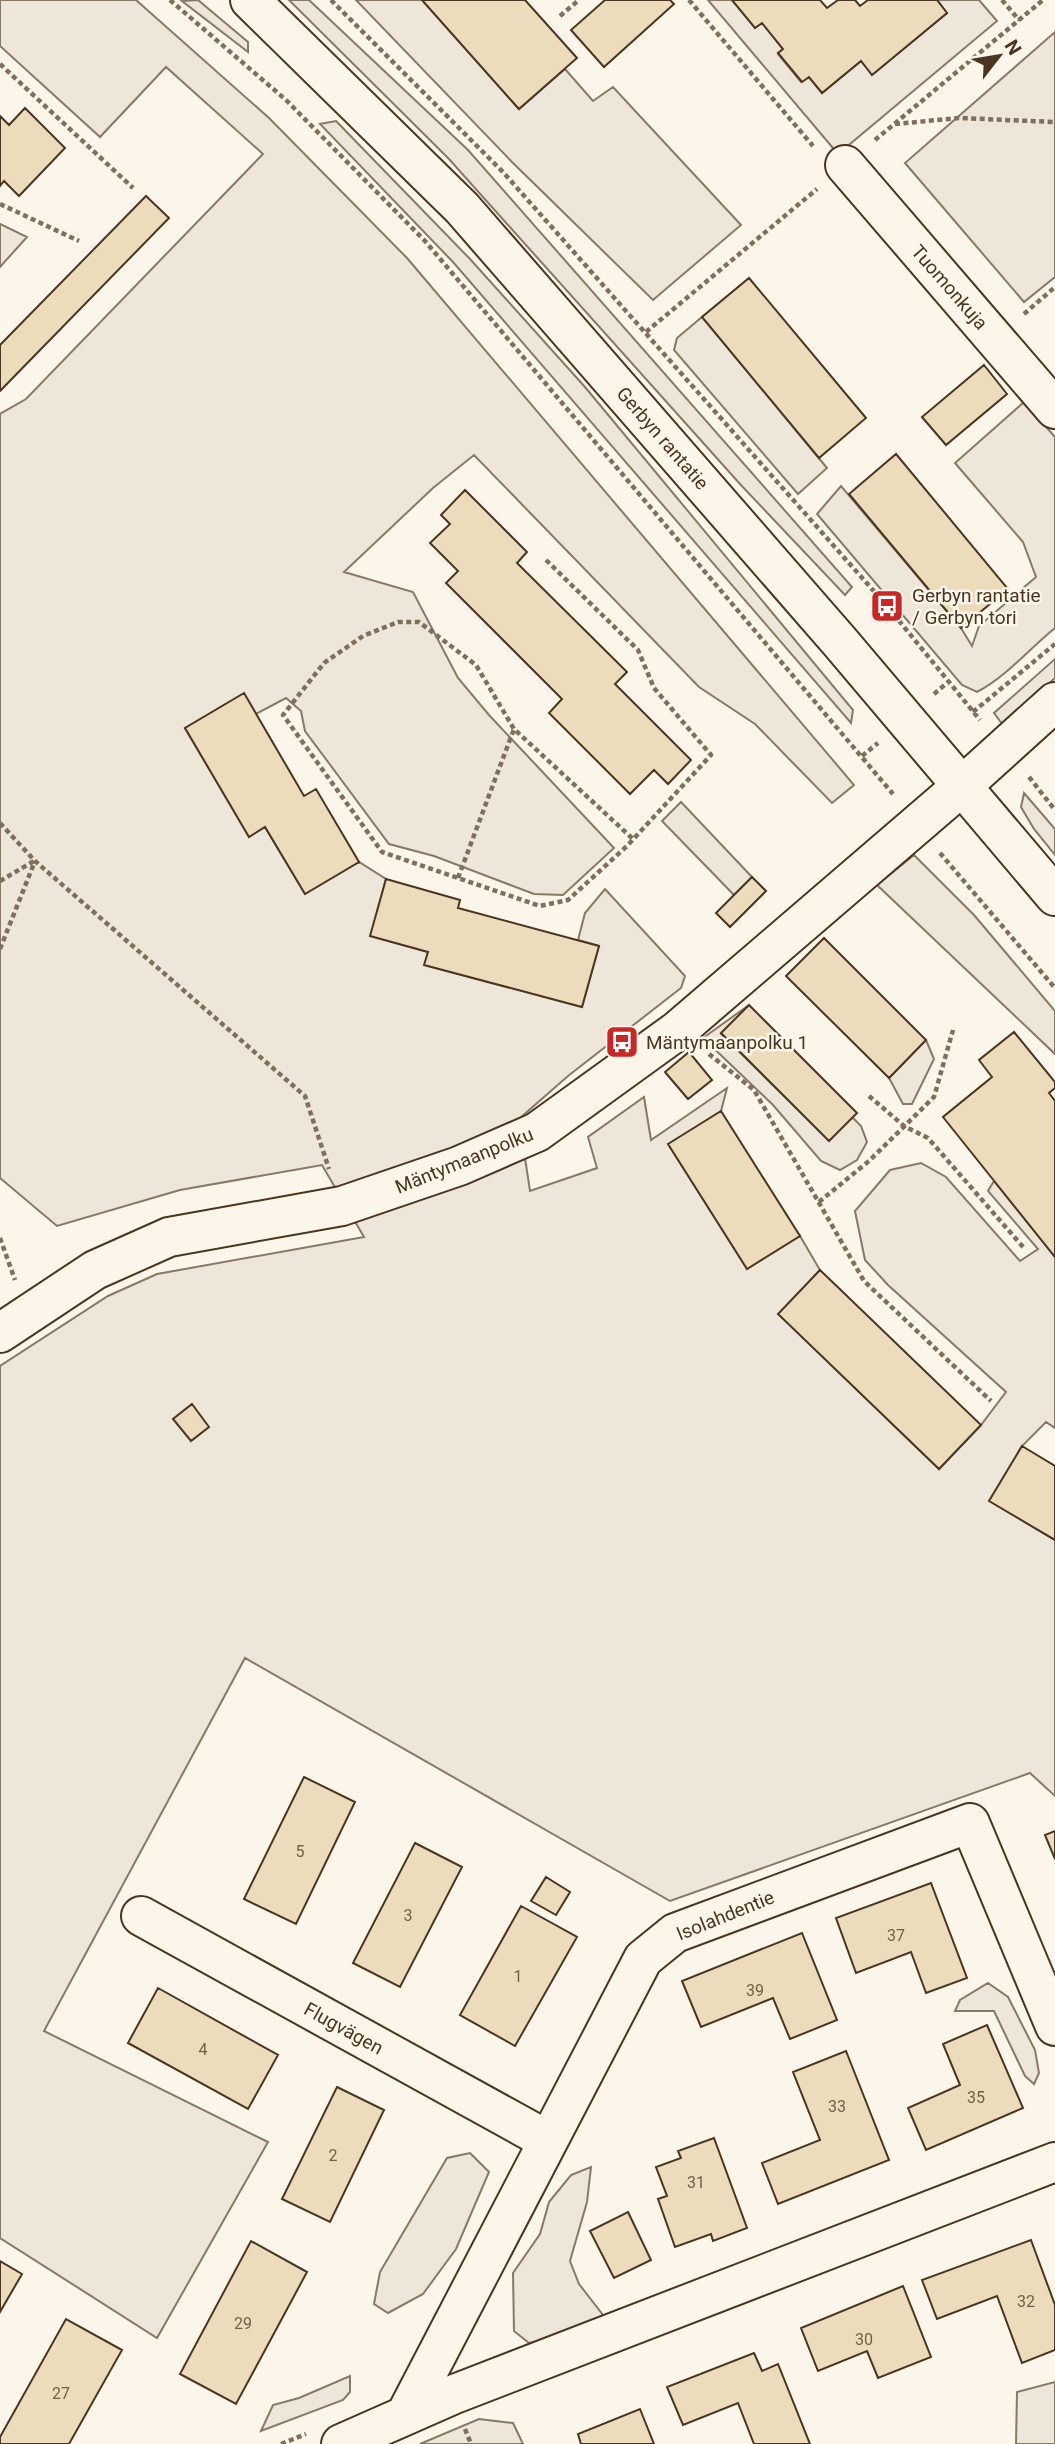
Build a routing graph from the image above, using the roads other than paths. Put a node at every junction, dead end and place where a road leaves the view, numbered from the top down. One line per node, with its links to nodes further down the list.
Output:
1 (250, 0): 5 (street, Gerbyn rantatie)
2 (832, 159): 3 (street, Tuomonkuja)
3 (1049, 390)
4 (1055, 702): 5 (street, Mäntymaanpolku)
5 (962, 786): 6 (street, Gerbyn rantatie); 7 (street, Mäntymaanpolku)
6 (1055, 896)
7 (2, 1325)
8 (141, 1916): 10 (street, Flugvägen)
9 (1055, 2025): 10 (street, Isolahdentie)
10 (547, 2140): 12 (street, Isolahdentie)
11 (1055, 2162): 12 (street)
12 (406, 2414): 13 (street)
13 (341, 2444)

